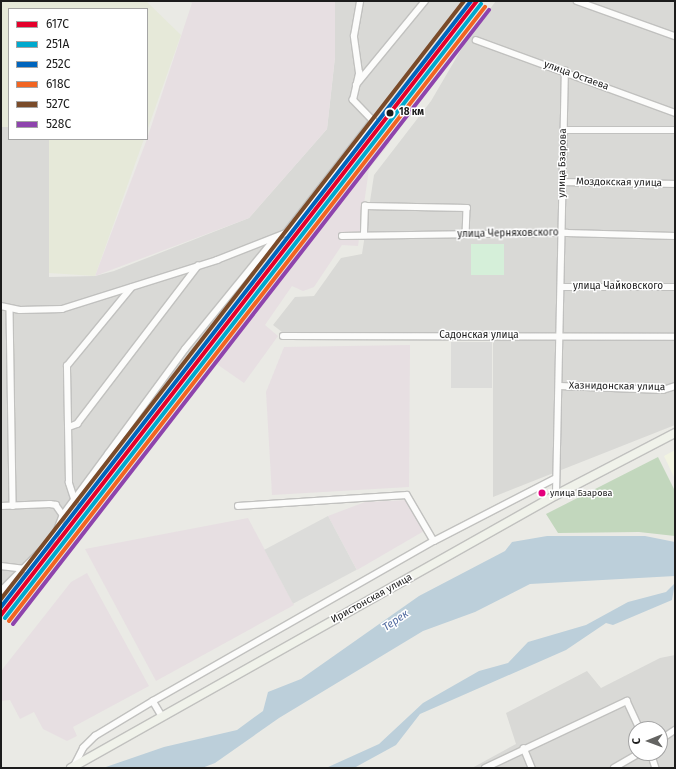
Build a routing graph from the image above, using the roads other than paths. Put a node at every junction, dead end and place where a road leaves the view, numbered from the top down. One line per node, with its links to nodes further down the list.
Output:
1 (360, 1): 7 (street)
2 (425, 1): 7 (street)
3 (577, 1): 4 (street)
4 (675, 36)
5 (476, 40): 6 (street, улица Остаева)
6 (565, 71): 8 (street, улица Остаева); 9 (street, улица Бзарова)
7 (353, 88): 18 (street)
8 (675, 113)
9 (564, 130): 10 (street); 11 (street, улица Бзарова)
10 (675, 130)
11 (563, 182): 12 (street, Моздокская улица); 14 (street, улица Бзарова)
12 (675, 184)
13 (364, 233): 15 (street, улица Черняховского); 15 (street); 16 (street, улица Черняховского)
14 (563, 234): 15 (street, улица Черняховского); 17 (street, улица Черняховского); 20 (street, улица Бзарова)
15 (466, 235)
16 (342, 236)
17 (675, 236)
18 (274, 239): 19 (street); 34 (street)
19 (198, 265): 22 (street); 30 (street)
20 (561, 287): 21 (street, улица Чайковского); 26 (street, улица Бзарова)
21 (675, 287)
22 (131, 288): 24 (street); 30 (street)
23 (1, 306): 24 (street)
24 (10, 309): 36 (street)
25 (283, 336): 26 (street, Садонская улица)
26 (560, 336): 27 (street, Садонская улица); 28 (street, улица Бзарова)
27 (675, 337)
28 (560, 386): 29 (street, Хазнидонская улица); 32 (street, улица Бзарова)
29 (675, 386)
30 (69, 428): 34 (street)
31 (675, 433): 33 (main road, Иристонская улица)
32 (554, 479): 33 (street, улица Бзарова); 39 (street)
33 (556, 495): 44 (main road, Иристонская улица)
34 (75, 502): 38 (street)
35 (1, 506): 36 (street)
36 (13, 506): 38 (street)
37 (238, 506): 39 (street)
38 (63, 515): 41 (street)
39 (434, 541): 43 (street)
40 (1, 566): 41 (street)
41 (27, 569): 42 (street)
42 (1, 591)
43 (153, 701): 44 (street); 48 (street)
44 (162, 716): 48 (main road, Иристонская улица)
45 (636, 721): 46 (street)
46 (524, 748): 49 (street); 50 (street)
47 (628, 760): 51 (street)
48 (72, 767)
49 (485, 768)
50 (532, 768)
51 (614, 768)

